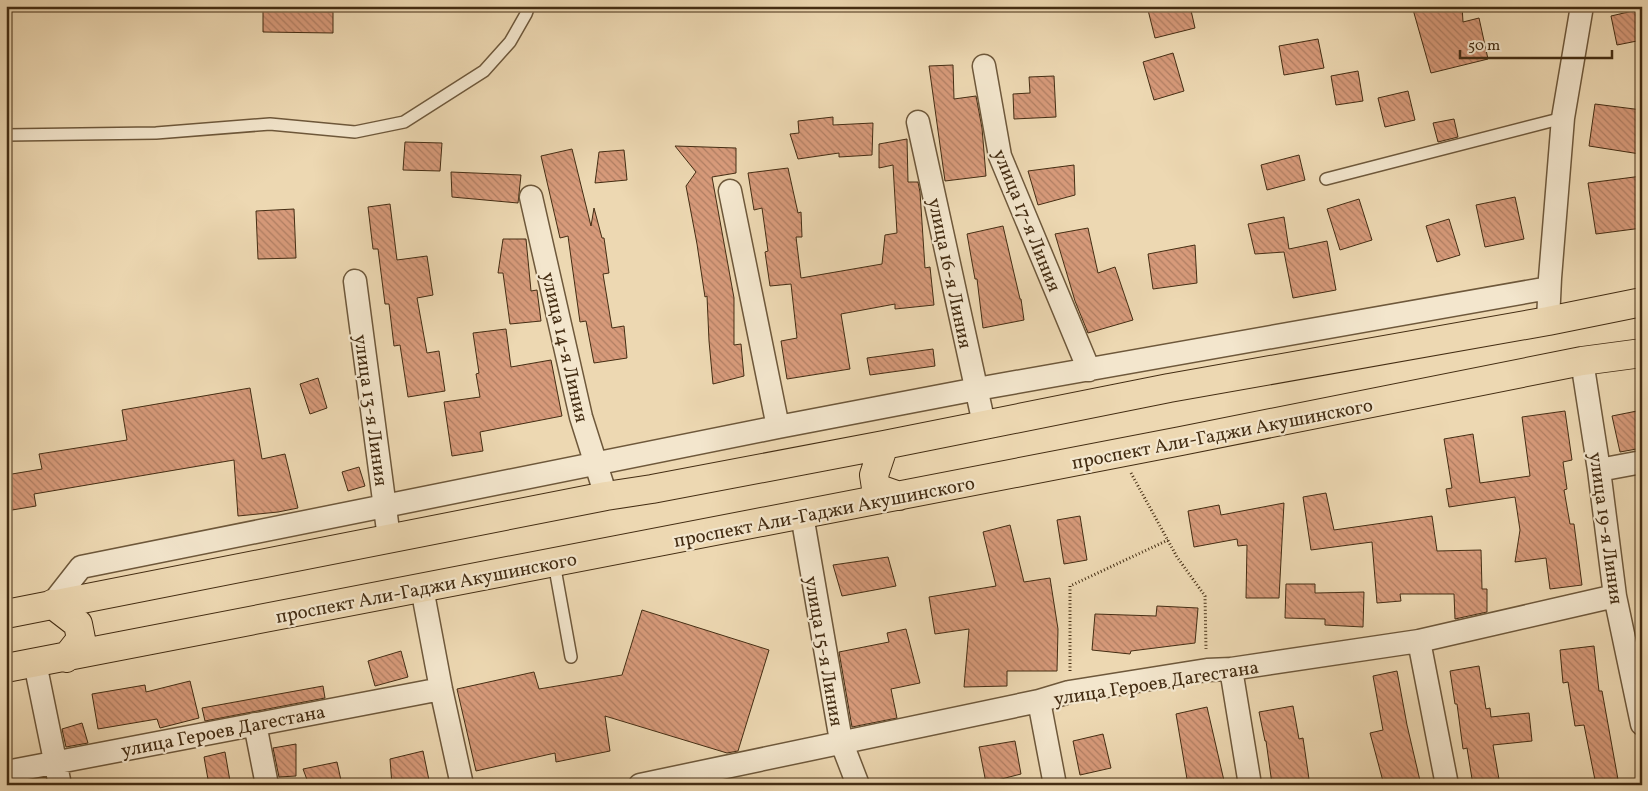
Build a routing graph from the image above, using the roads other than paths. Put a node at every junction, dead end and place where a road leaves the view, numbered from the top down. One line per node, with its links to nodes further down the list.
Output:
1 (529, 6): 6 (lane)
2 (1582, 6): 4 (street)
3 (984, 66): 16 (street, улица 17-я Линия)
4 (1563, 118): 7 (lane); 11 (street)
5 (918, 122): 17 (street, улица 16-я Линия)
6 (6, 135)
7 (1326, 179)
8 (730, 191): 19 (street)
9 (531, 196): 22 (street, улица 14-я Линия)
10 (355, 282): 26 (street, улица 13-я Линия)
11 (1549, 288): 13 (street); 16 (street)
12 (1642, 302): 13 (main road)
13 (1548, 321): 18 (main road)
14 (1642, 352): 15 (main road, проспект Али-Гаджи Акушинского)
15 (1582, 361): 23 (street, улица 19-я Линия); 25 (main road, проспект Али-Гаджи Акушинского)
16 (1089, 370): 17 (street)
17 (977, 389): 18 (street, улица 16-я Линия); 19 (street)
18 (984, 424): 20 (main road)
19 (778, 427): 22 (street)
20 (884, 445): 24 (main road); 25 (main road)
21 (1642, 462): 23 (street)
22 (596, 464): 24 (street, улица 14-я Линия); 26 (street)
23 (1599, 470): 31 (street, улица 19-я Линия)
24 (606, 496): 28 (main road)
25 (899, 496): 27 (main road, проспект Али-Гаджи Акушинского)
26 (385, 505): 28 (street, улица 13-я Линия); 32 (street)
27 (802, 515): 29 (main road, проспект Али-Гаджи Акушинского); 45 (street, улица 15-я Линия)
28 (389, 538): 32 (main road)
29 (554, 563): 30 (main road, проспект Али-Гаджи Акушинского); 35 (lane)
30 (422, 588): 36 (main road, проспект Али-Гаджи Акушинского); 41 (street)
31 (1615, 596): 34 (street, улица Героев Дагестана); 40 (street, улица 19-я Линия)
32 (52, 604): 33 (main road); 36 (main road)
33 (6, 614)
34 (1419, 641): 39 (street, улица Героев Дагестана); 55 (street)
35 (571, 657)
36 (66, 658): 37 (main road, проспект Али-Гаджи Акушинского)
37 (35, 663): 38 (main road, проспект Али-Гаджи Акушинского); 46 (street)
38 (6, 668)
39 (1231, 669): 42 (street, улица Героев Дагестана); 54 (street)
40 (1637, 677): 44 (street, улица 19-я Линия)
41 (441, 689): 43 (street, улица Героев Дагестана); 51 (street)
42 (1039, 701): 45 (street, улица Героев Дагестана); 53 (street)
43 (256, 724): 46 (street, улица Героев Дагестана); 50 (street)
44 (1642, 724)
45 (841, 742): 48 (street, улица Героев Дагестана); 52 (street, улица 15-я Линия)
46 (55, 762): 47 (street, улица Героев Дагестана); 49 (street)
47 (6, 772)
48 (651, 784)
49 (60, 785)
50 (267, 785)
51 (462, 785)
52 (858, 785)
53 (1056, 785)
54 (1250, 785)
55 (1447, 785)

